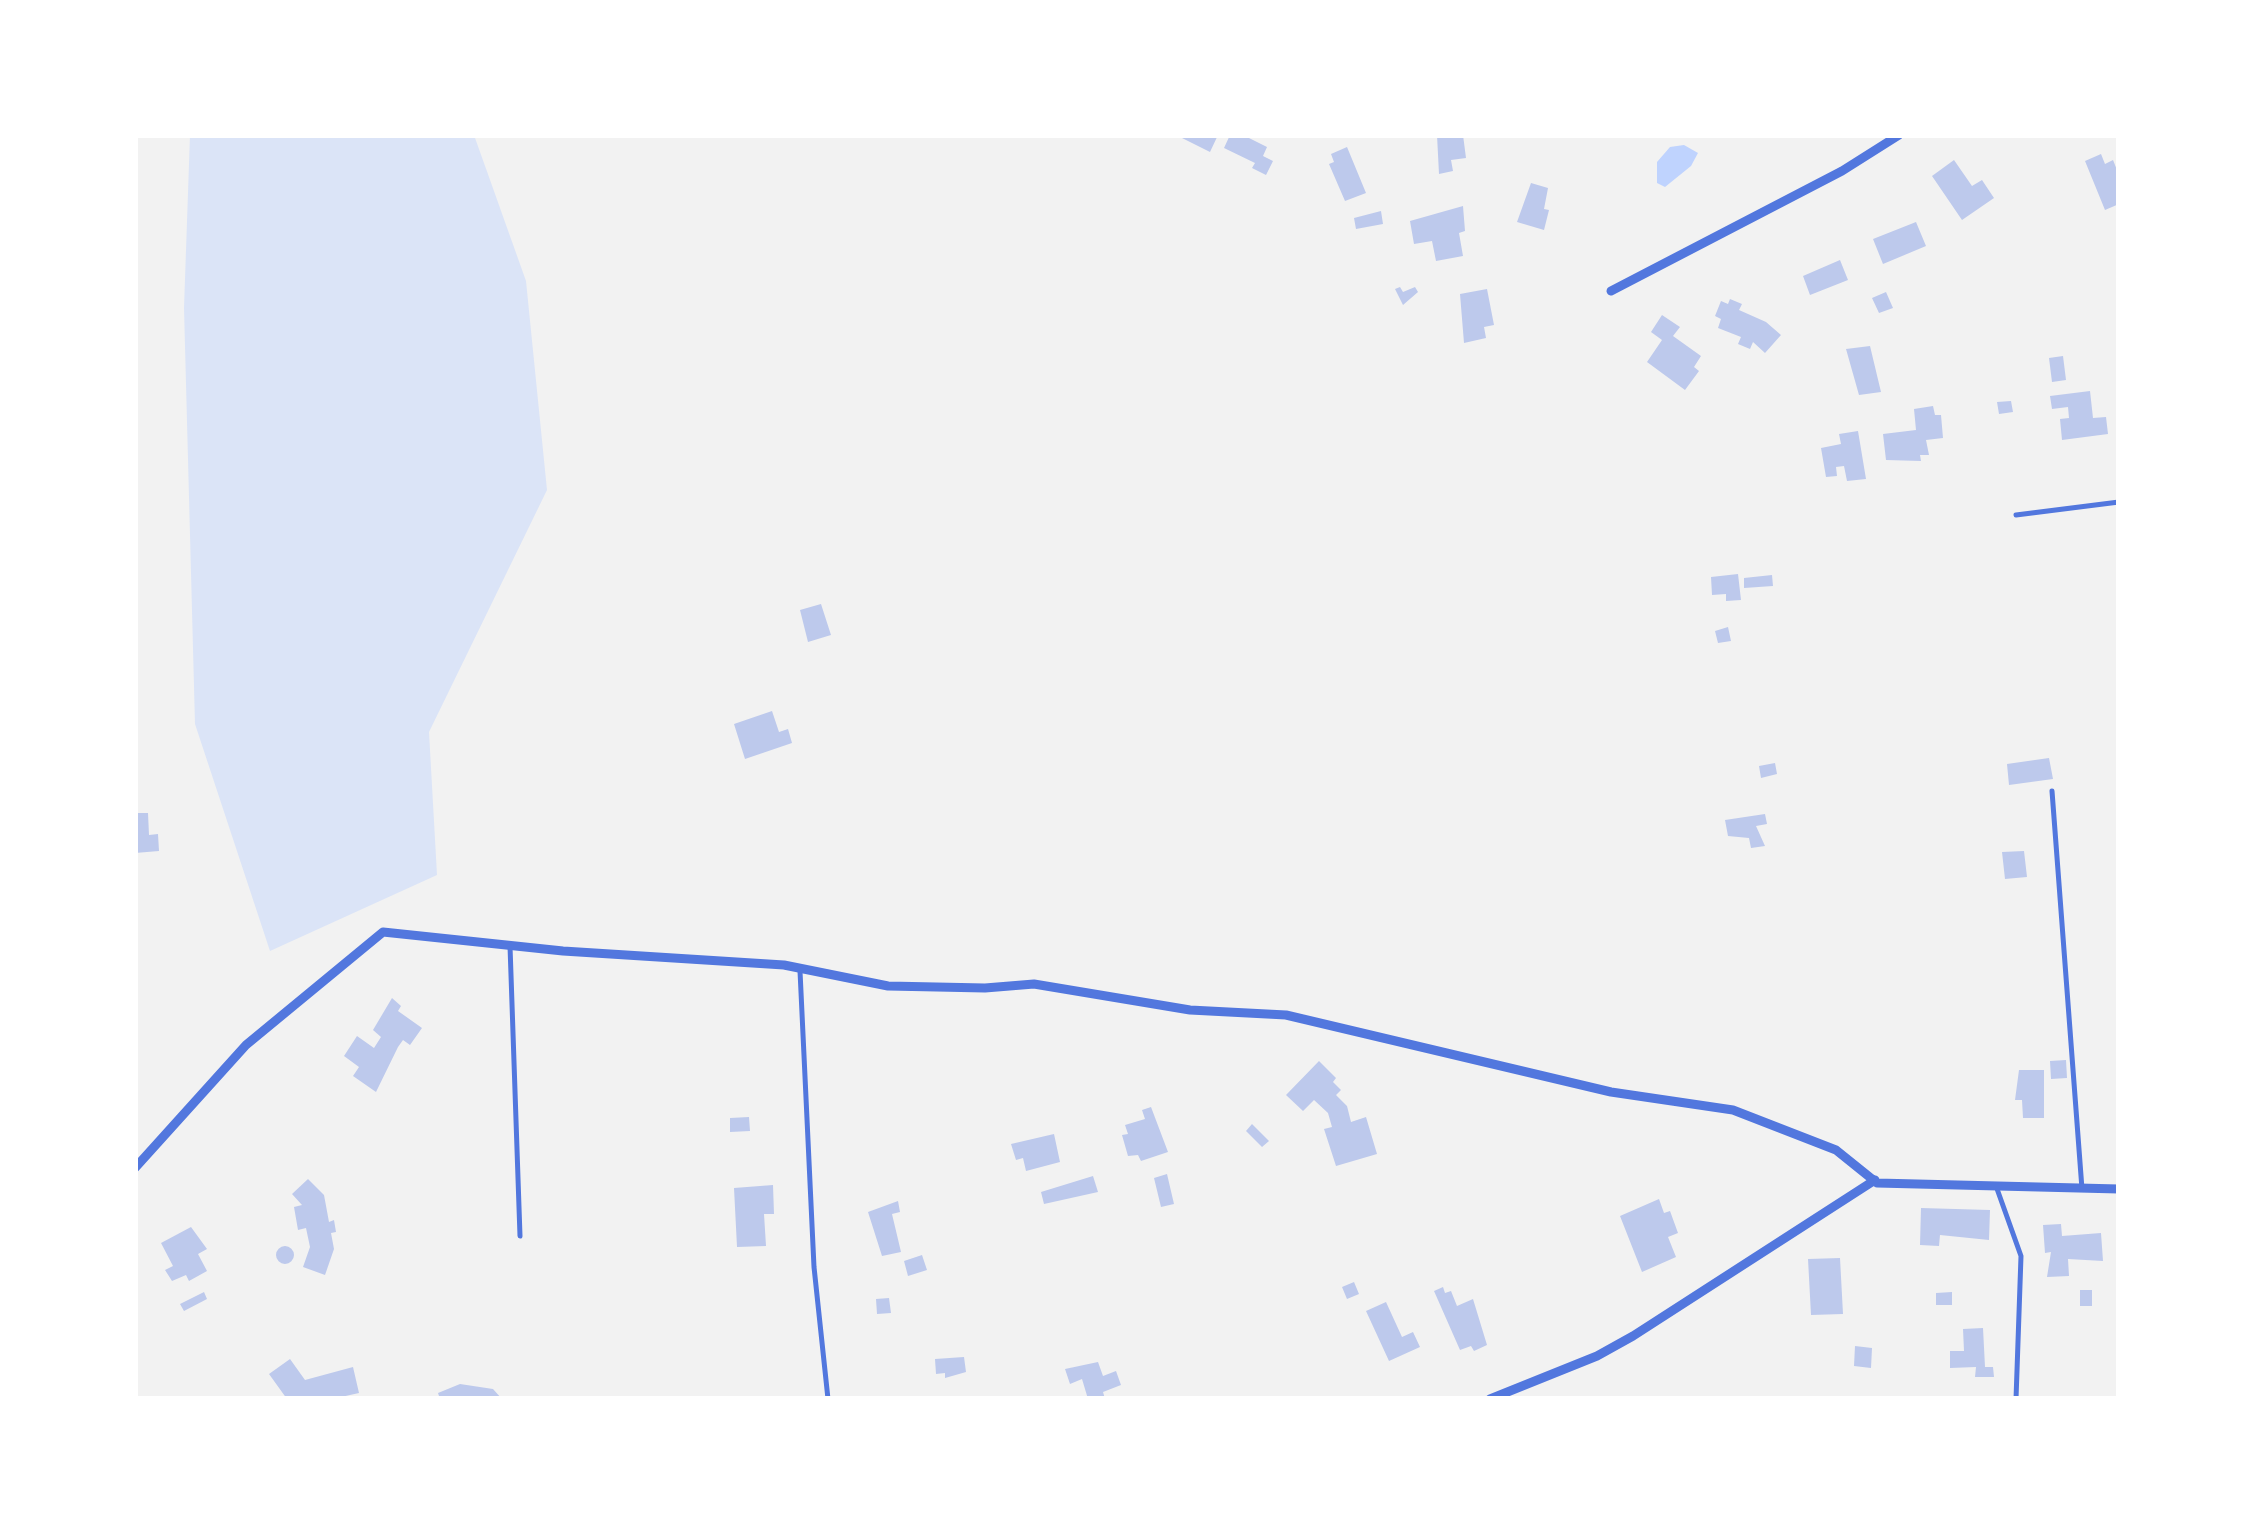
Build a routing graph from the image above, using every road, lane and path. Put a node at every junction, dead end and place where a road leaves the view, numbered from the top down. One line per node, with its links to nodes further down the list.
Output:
1 (1900, 135): 2 (street)
2 (1611, 291)
3 (2119, 502): 4 (lane)
4 (2016, 515)
5 (2052, 791): 11 (lane)
6 (510, 946): 7 (street); 8 (street); 13 (lane)
7 (800, 968): 9 (street); 14 (lane)
8 (135, 1168)
9 (1875, 1180): 10 (street); 15 (street)
10 (1996, 1186): 11 (street); 16 (lane)
11 (2082, 1188): 12 (street)
12 (2119, 1188)
13 (520, 1236)
14 (828, 1399)
15 (1490, 1399)
16 (2016, 1399)

